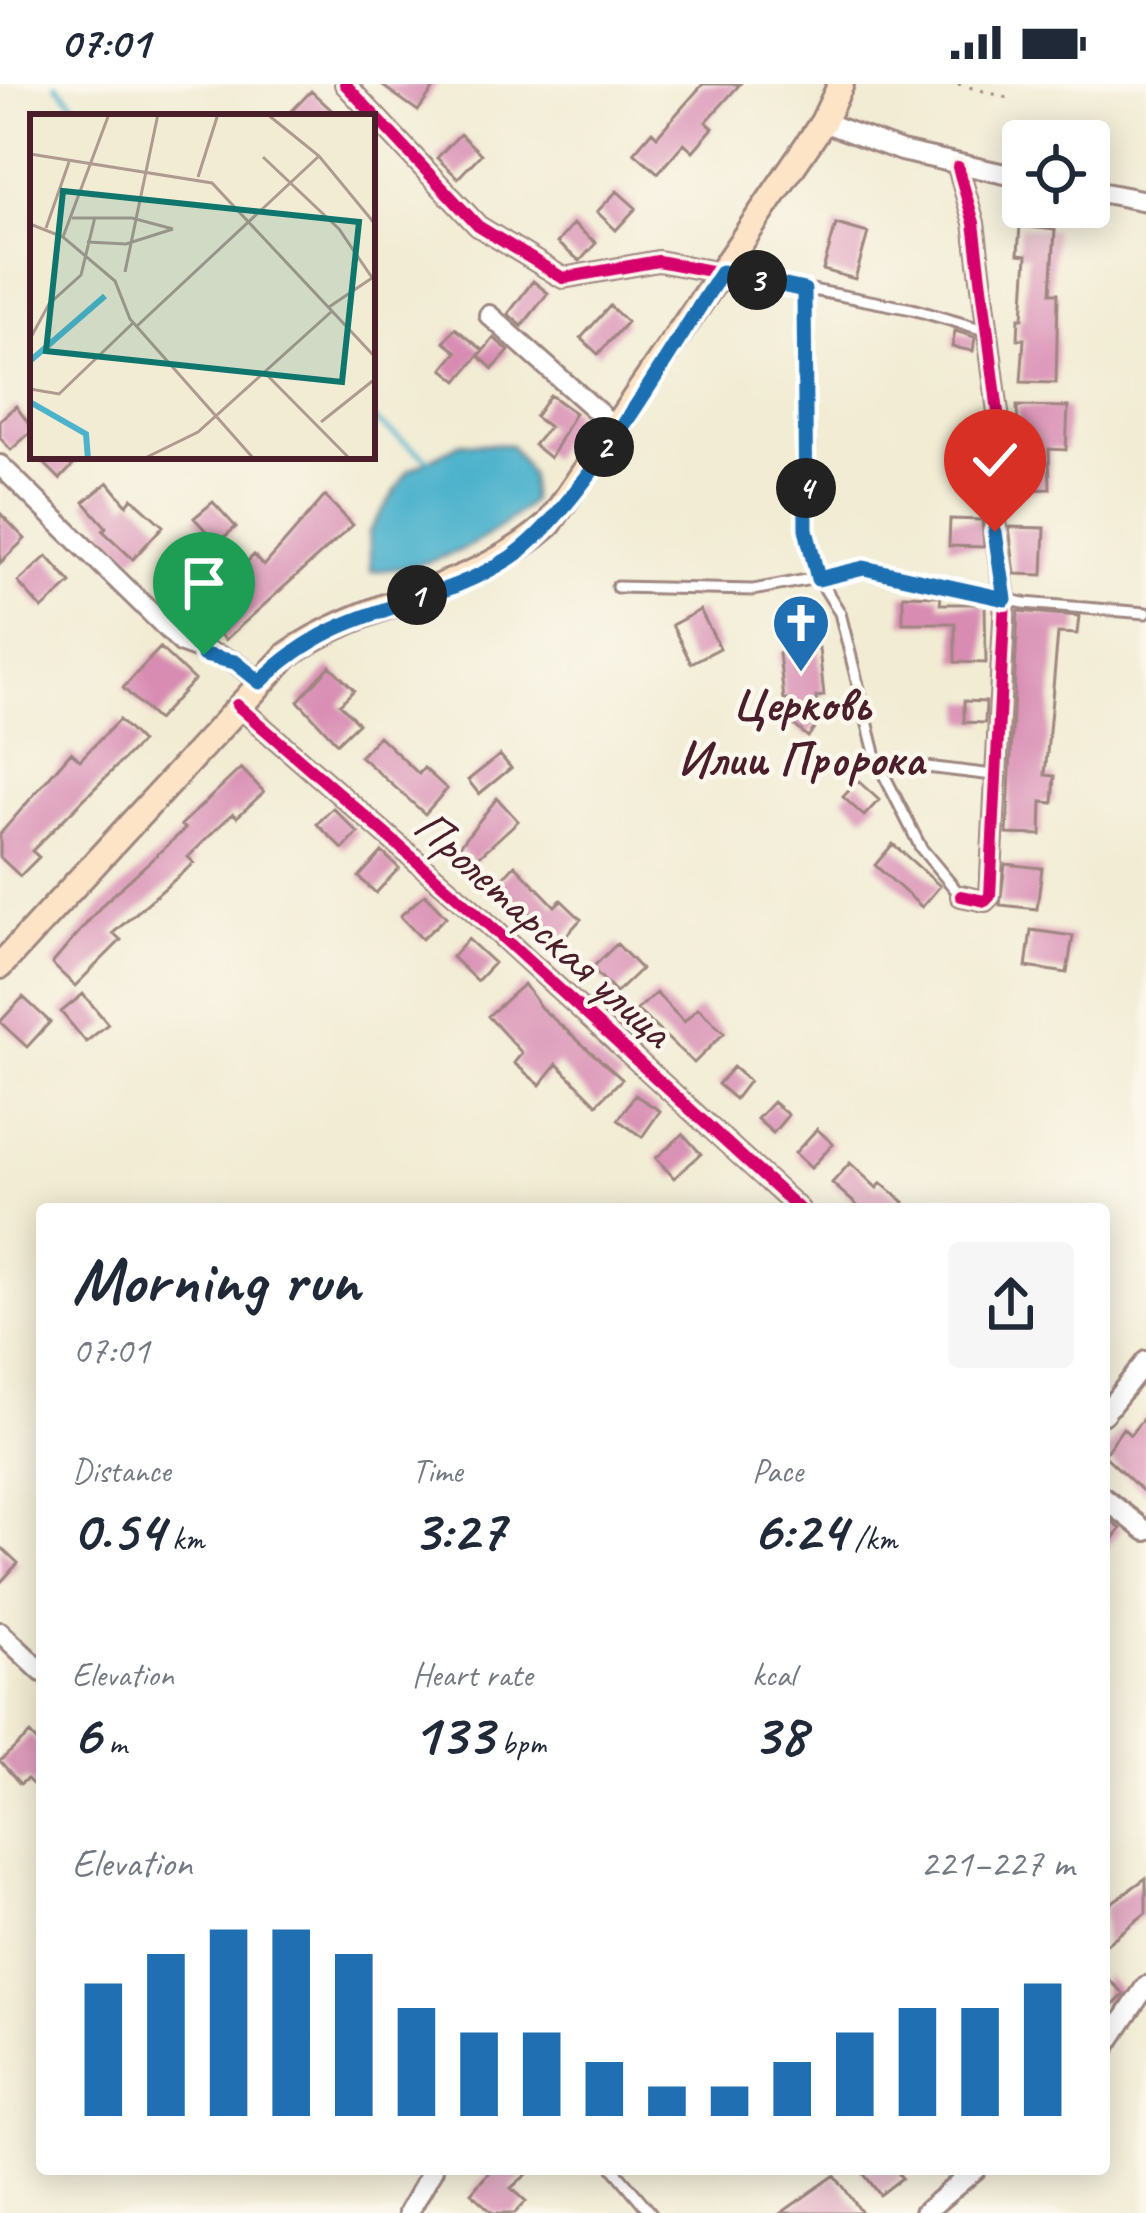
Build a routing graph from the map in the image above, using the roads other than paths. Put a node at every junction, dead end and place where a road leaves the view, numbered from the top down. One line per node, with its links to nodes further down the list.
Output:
1 (345, 84): 3 (street)
2 (842, 84): 5 (main road)
3 (373, 114)
4 (375, 116): 10 (street)
5 (823, 122): 6 (street); 10 (main road)
6 (958, 167): 7 (street); 13 (street)
7 (1002, 174)
8 (1110, 194): 9 (street)
9 (1146, 200)
10 (722, 272): 11 (lane); 14 (main road)
11 (804, 290): 13 (lane); 16 (lane)
12 (489, 315): 14 (street)
13 (988, 331): 18 (street)
14 (617, 429): 20 (main road)
15 (0, 466): 20 (street)
16 (818, 579): 17 (lane); 18 (lane); 22 (lane)
17 (617, 587)
18 (1005, 599): 19 (lane); 23 (street)
19 (1146, 613)
20 (260, 682): 21 (main road)
21 (237, 705): 25 (main road); 26 (street, Пролетарская улица)
22 (877, 760): 23 (lane); 24 (lane)
23 (993, 775): 24 (street)
24 (962, 896)
25 (0, 966)
26 (792, 1203)
27 (1146, 1361): 28 (street)
28 (1110, 1406)
29 (1110, 1503): 30 (street)
30 (1146, 1531)
31 (5, 1646): 32 (street)
32 (36, 1668)
33 (1146, 1985): 34 (street)
34 (1110, 2040)
35 (430, 2175): 38 (street)
36 (619, 2175): 39 (lane)
37 (969, 2175): 40 (street)
38 (408, 2213)
39 (650, 2213)
40 (924, 2213)

